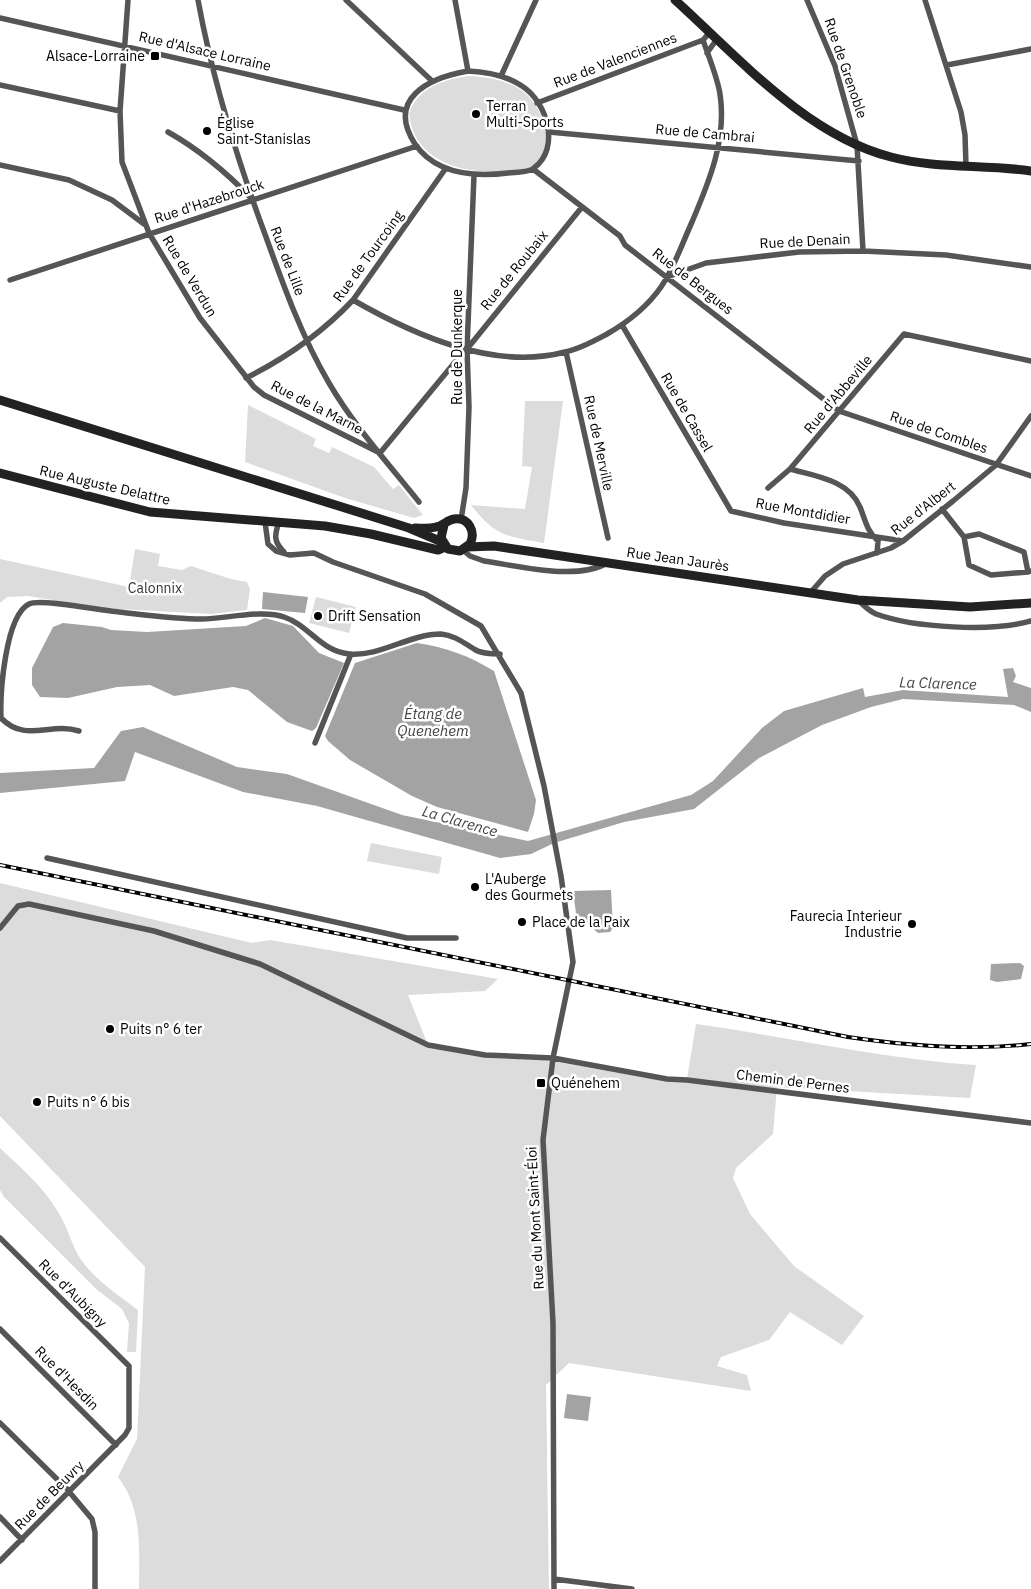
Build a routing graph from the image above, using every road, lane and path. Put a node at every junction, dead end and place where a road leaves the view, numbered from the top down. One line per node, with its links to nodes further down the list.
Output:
1 (128, 0): 13 (street, Rue de Verdun)
2 (198, 0): 16 (street, Rue de Lille)
3 (346, 0): 20 (street)
4 (456, 0): 18 (street)
5 (536, 0): 19 (street)
6 (675, 0): 10 (main road)
7 (809, 0): 27 (street, Rue de Grenoble)
8 (925, 0): 17 (street)
9 (0, 18): 13 (street, Rue d'Alsace Lorraine)
10 (710, 32): 11 (main road); 12 (street)
11 (717, 39): 15 (street); 27 (main road)
12 (703, 40): 15 (street); 22 (street, Rue de Valenciennes)
13 (124, 45): 16 (street, Rue d'Alsace Lorraine); 24 (street, Rue de Verdun)
14 (1031, 49): 17 (street)
15 (707, 53): 29 (street)
16 (211, 65): 23 (street, Rue d'Alsace Lorraine); 37 (street, Rue de Lille)
17 (947, 65): 32 (street)
18 (468, 71): 19 (street); 20 (street)
19 (501, 76): 22 (street)
20 (431, 80): 23 (street)
21 (0, 85): 24 (street)
22 (537, 103): 26 (street)
23 (404, 110): 28 (street)
24 (120, 111): 39 (street, Rue de Verdun)
25 (168, 132): 37 (street)
26 (549, 132): 29 (street, Rue de Cambrai); 34 (street)
27 (857, 145): 30 (street, Rue de Grenoble); 32 (main road)
28 (417, 146): 33 (street); 37 (street, Rue d'Hazebrouck)
29 (719, 147): 30 (street, Rue de Cambrai); 43 (street)
30 (859, 161): 41 (street, Rue de Grenoble)
31 (0, 165): 39 (street)
32 (966, 166): 35 (main road)
33 (446, 168): 36 (street); 45 (street, Rue de Tourcoing)
34 (533, 170): 36 (street); 38 (street, Rue de Bergues)
35 (1031, 171)
36 (474, 174): 48 (street, Rue de Dunkerque)
37 (252, 200): 40 (street, Rue d'Hazebrouck); 47 (street, Rue de Lille)
38 (582, 207): 43 (street, Rue de Bergues); 48 (street, Rue de Roubaix)
39 (144, 224): 40 (street, Rue de Verdun)
40 (149, 233): 44 (street, Rue d'Hazebrouck); 52 (street, Rue de Verdun)
41 (863, 251): 42 (street, Rue de Denain); 43 (street, Rue de Denain)
42 (1031, 267)
43 (667, 277): 46 (street); 54 (street, Rue de Bergues)
44 (10, 280)
45 (354, 300): 47 (street, Rue de Tourcoing); 48 (street)
46 (622, 325): 49 (street); 64 (street, Rue de Cassel)
47 (306, 341): 52 (street, Rue de Tourcoing); 56 (street, Rue de Lille)
48 (467, 349): 49 (street); 65 (street, Rue de Dunkerque)
49 (566, 352): 73 (street, Rue de Merville)
50 (1031, 361): 54 (street, Rue d'Abbeville)
51 (456, 362): 56 (street)
52 (246, 378): 56 (street, Rue de la Marne)
53 (0, 400): 69 (main road)
54 (839, 412): 57 (street, Rue de Combles); 58 (street, Rue d'Abbeville)
55 (1031, 416): 57 (street, Rue d'Albert)
56 (380, 453): 62 (street, Rue de Lille)
57 (996, 465): 60 (street, Rue de Combles); 63 (street, Rue d'Albert)
58 (790, 469): 61 (street, Rue d'Abbeville); 71 (street)
59 (0, 473): 66 (main road, Rue Auguste Delattre)
60 (1031, 476)
61 (768, 488)
62 (418, 502)
63 (942, 509): 72 (street); 74 (street, Rue d'Albert)
64 (731, 511): 71 (street, Rue Montdidier)
65 (461, 520): 68 (main road); 70 (main road)
66 (265, 522): 67 (main road, Rue Auguste Delattre); 79 (street)
67 (279, 522): 75 (main road, Rue Auguste Delattre); 79 (street)
68 (444, 526): 69 (main road); 75 (main road)
69 (409, 528): 75 (main road)
70 (472, 531): 76 (main road, Rue Jean Jaurès); 77 (main road)
71 (870, 535): 74 (street, Rue Montdidier); 78 (street)
72 (964, 537): 81 (street); 81 (street)
73 (608, 538)
74 (903, 541): 78 (street, Rue d'Albert)
75 (444, 544): 77 (main road)
76 (494, 546): 77 (main road, Rue Jean Jaurès); 80 (main road, Rue Jean Jaurès)
77 (465, 548): 80 (street)
78 (877, 553): 82 (street, Rue d'Albert)
79 (286, 554): 87 (street)
80 (607, 563): 82 (main road, Rue Jean Jaurès)
81 (1030, 572)
82 (811, 592): 83 (main road, Rue Jean Jaurès)
83 (858, 600): 84 (main road, Rue Jean Jaurès); 85 (street, Rue Jean Jaurès)
84 (1031, 603)
85 (1031, 621)
86 (352, 654): 87 (street); 88 (street); 89 (street)
87 (500, 654): 93 (street, Rue du Mont Saint-Éloi)
88 (79, 731)
89 (315, 743)
90 (47, 858): 92 (street)
91 (0, 928): 93 (street, Chemin de Pernes)
92 (456, 938)
93 (553, 1058): 94 (street, Chemin de Pernes); 104 (street, Rue du Mont Saint-Éloi)
94 (1031, 1123)
95 (0, 1238): 97 (street, Rue d'Aubigny)
96 (0, 1329): 99 (street, Rue d'Hesdin)
97 (129, 1366): 99 (street, Rue de Beuvry)
98 (0, 1423): 100 (street)
99 (116, 1445): 100 (street, Rue de Beuvry)
100 (69, 1492): 102 (street, Rue de Beuvry); 105 (street)
101 (0, 1517): 102 (street)
102 (22, 1540): 103 (street, Rue de Beuvry)
103 (0, 1561)
104 (554, 1579): 106 (street, Rue du Mont Saint-Éloi); 107 (street)
105 (95, 1589)
106 (554, 1589)
107 (632, 1589)

